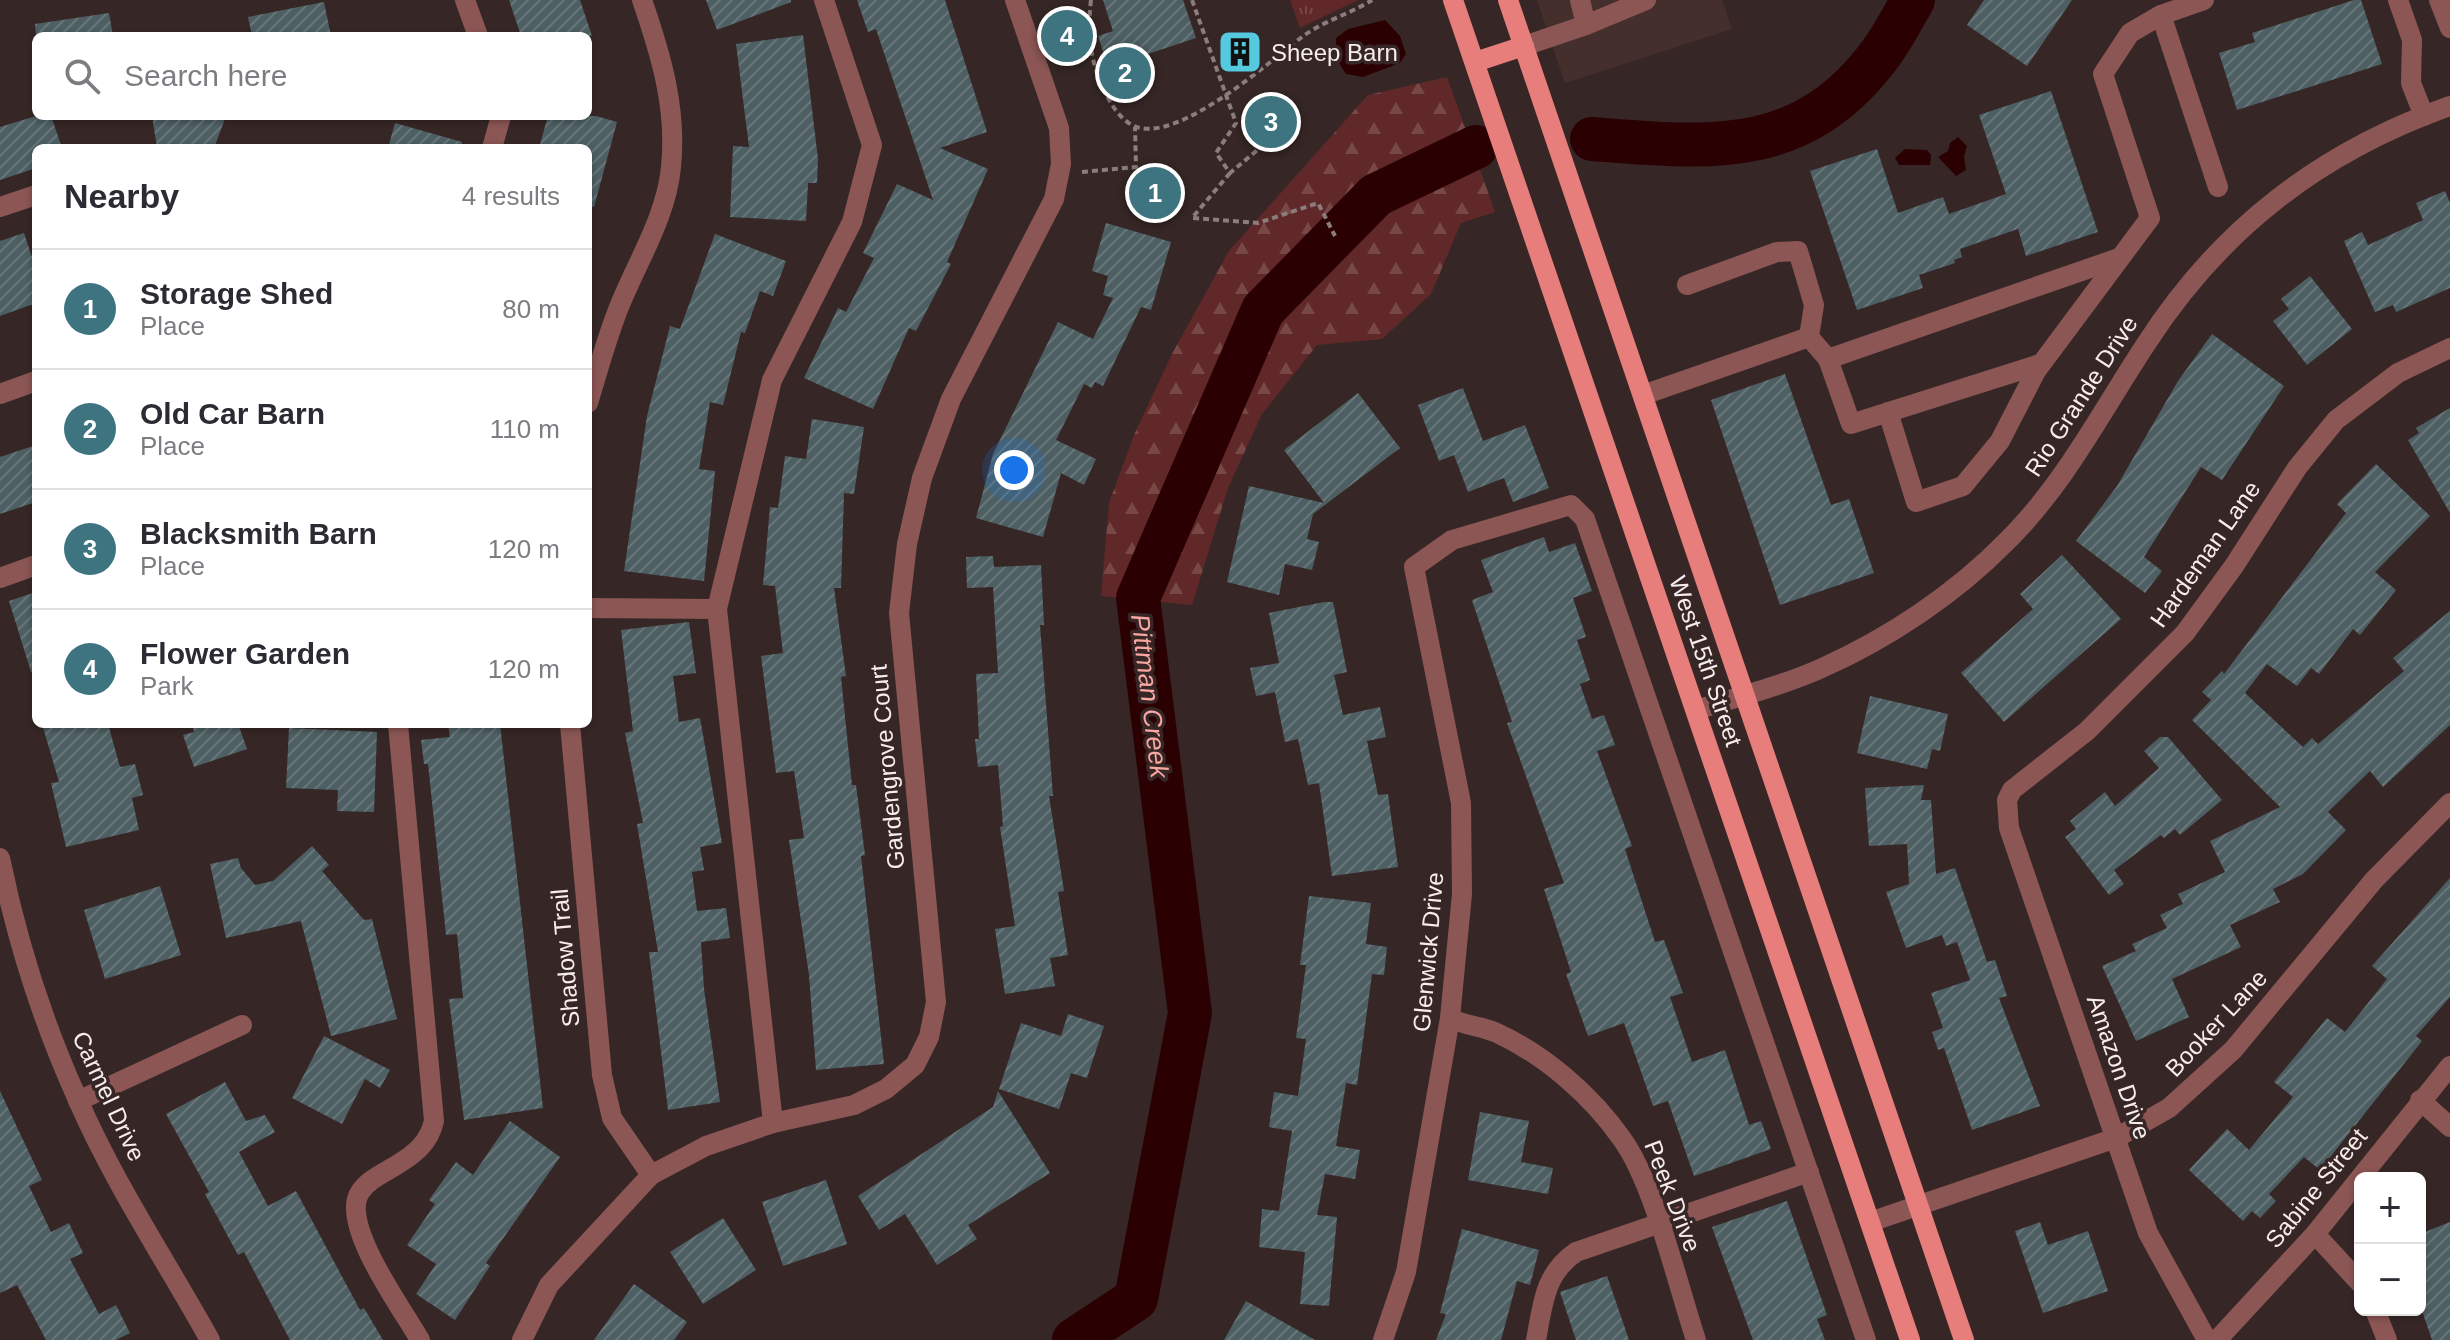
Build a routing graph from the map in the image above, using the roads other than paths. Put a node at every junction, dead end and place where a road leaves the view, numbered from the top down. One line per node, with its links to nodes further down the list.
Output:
1 (465, 0): 15 (street)
2 (642, 0): 32 (street)
3 (824, 0): 39 (street)
4 (1015, 0): 52 (street, Gardengrove Court)
5 (1453, 0): 17 (main road, West 15th Street)
6 (1508, 0): 16 (main road, West 15th Street)
7 (1580, 0): 13 (street)
8 (1646, 0): 13 (street)
9 (2204, 0): 12 (street)
10 (2398, 0): 19 (street)
11 (2439, 0): 14 (street)
12 (2161, 15): 22 (street); 25 (street)
13 (1586, 25): 16 (street)
14 (2450, 28)
15 (477, 32)
16 (1524, 46): 17 (main road); 34 (main road, West 15th Street)
17 (1475, 62): 41 (main road, West 15th Street)
18 (2450, 106): 19 (street, Rio Grande Drive)
19 (2424, 116): 40 (street, Rio Grande Drive)
20 (500, 120): 21 (street)
21 (493, 144)
22 (2218, 187)
23 (32, 196): 24 (street)
24 (0, 207)
25 (2119, 258): 29 (street); 30 (street)
26 (1687, 285): 27 (street)
27 (1809, 337): 29 (street); 34 (street)
28 (2450, 348): 44 (street, Hardeman Lane)
29 (1828, 359): 35 (street)
30 (2040, 364): 35 (street); 35 (street)
31 (32, 382): 33 (street)
32 (592, 390)
33 (0, 394)
34 (1643, 395): 40 (main road, West 15th Street)
35 (1888, 412)
36 (32, 566): 37 (street)
37 (0, 578)
38 (592, 608): 39 (street)
39 (717, 609): 52 (street)
40 (1746, 694): 41 (street, Rio Grande Drive); 57 (main road, West 15th Street)
41 (1696, 710): 59 (main road, West 15th Street)
42 (398, 728): 64 (street)
43 (570, 728): 56 (street, Shadow Trail)
44 (2007, 800): 54 (street, Amazon Drive)
45 (2450, 803): 54 (street, Booker Lane)
46 (0, 858): 51 (street, Carmel Drive)
47 (1450, 1018): 55 (street, Glenwick Drive); 58 (street, Peek Drive); 66 (street, Glenwick Drive)
48 (242, 1025): 51 (street)
49 (2450, 1066): 50 (street, Sabine Street)
50 (2420, 1100): 53 (street); 60 (street, Sabine Street)
51 (78, 1101): 63 (street, Carmel Drive)
52 (773, 1123): 56 (street, Gardengrove Court)
53 (2450, 1127)
54 (2116, 1138): 57 (street, Booker Lane); 72 (street, Amazon Drive)
55 (1809, 1172): 58 (street); 69 (street)
56 (651, 1175): 65 (street, Gardengrove Court)
57 (1918, 1206): 59 (street, Booker Lane); 71 (main road, West 15th Street)
58 (1657, 1222): 67 (street); 68 (street, Peek Drive)
59 (1870, 1222): 70 (main road, West 15th Street)
60 (2315, 1234): 61 (street); 73 (street, Sabine Street)
61 (2354, 1276)
62 (2377, 1316): 74 (street)
63 (210, 1340)
64 (420, 1340)
65 (522, 1340)
66 (1383, 1340)
67 (1536, 1340)
68 (1696, 1340)
69 (1866, 1340)
70 (1910, 1340)
71 (1964, 1340)
72 (2207, 1340)
73 (2217, 1340)
74 (2387, 1340)

